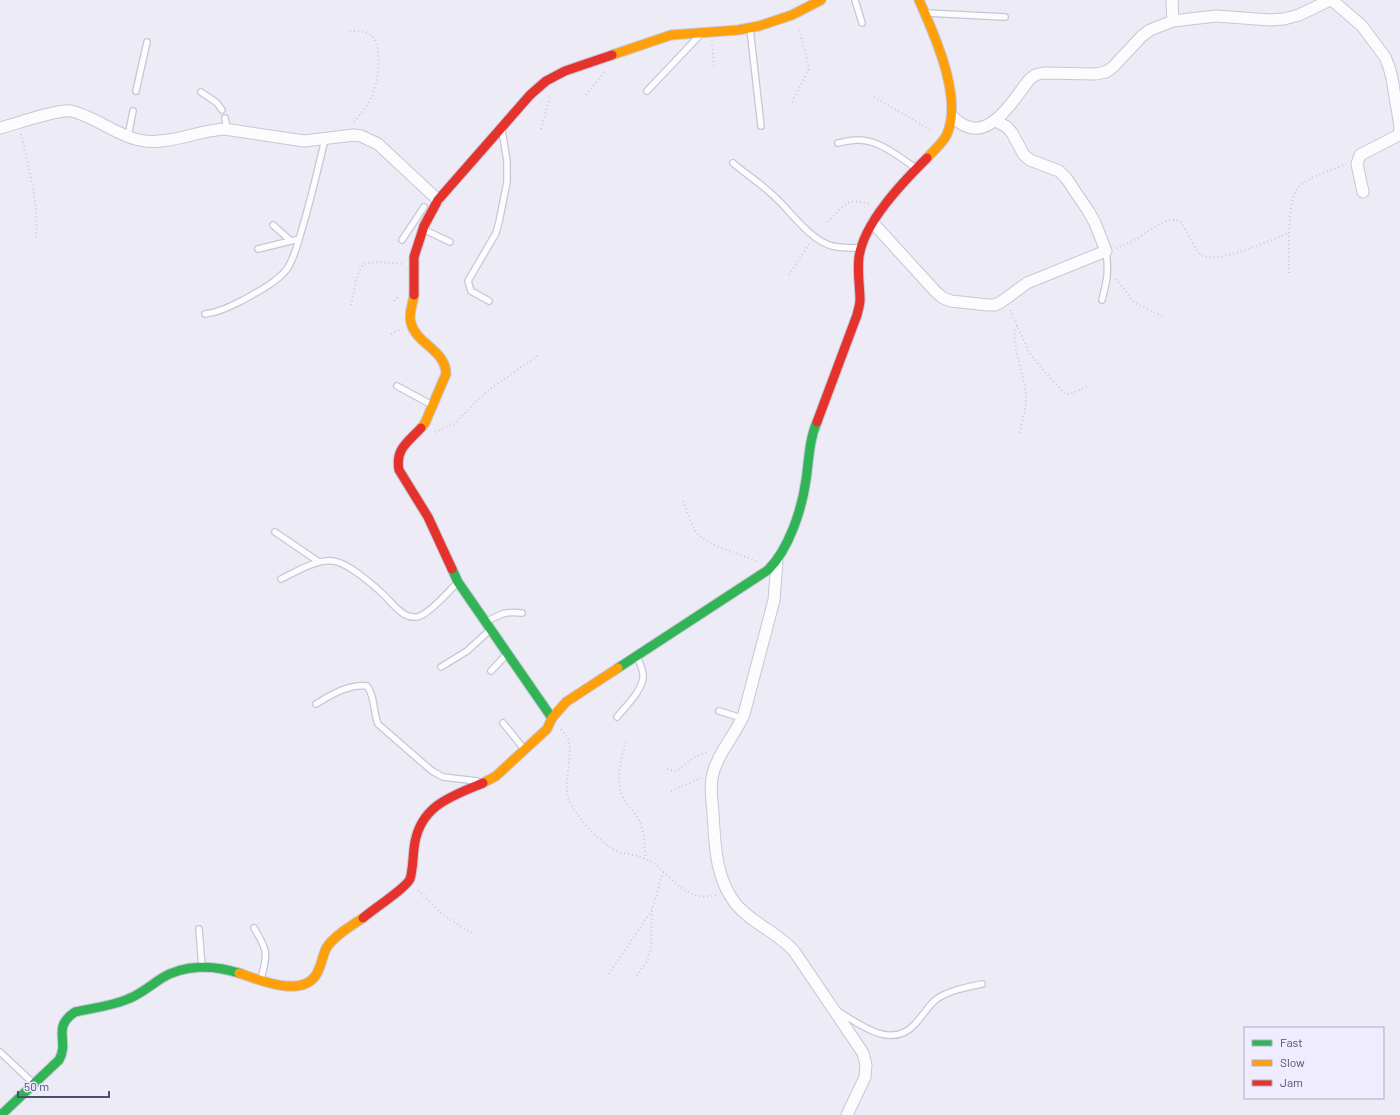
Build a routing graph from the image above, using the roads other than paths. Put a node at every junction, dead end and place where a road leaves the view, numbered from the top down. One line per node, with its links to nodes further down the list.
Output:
1 (821, 0): 10 (street)
2 (855, 0): 9 (lane)
3 (919, 0): 6 (street)
4 (1172, 0): 8 (street)
5 (1331, 0): 8 (street); 26 (street)
6 (925, 13): 7 (lane); 18 (street)
7 (1006, 17)
8 (1173, 21): 20 (street)
9 (862, 23)
10 (749, 28): 11 (street); 21 (lane)
11 (707, 31): 14 (lane); 22 (street)
12 (147, 42): 13 (lane)
13 (136, 91)
14 (647, 91)
15 (201, 92): 16 (lane)
16 (222, 110)
17 (133, 112): 25 (lane)
18 (952, 116): 20 (street); 30 (street)
19 (225, 118): 24 (lane)
20 (996, 121): 43 (street)
21 (761, 126)
22 (502, 127): 32 (street); 45 (lane)
23 (0, 128): 25 (street)
24 (227, 129): 25 (street); 27 (street)
25 (128, 136)
26 (1400, 136): 31 (street)
27 (325, 139): 32 (street); 37 (lane)
28 (838, 143): 30 (lane)
29 (732, 163): 41 (lane)
30 (917, 168): 34 (street)
31 (1363, 192)
32 (432, 198): 36 (street)
33 (424, 207): 38 (lane)
34 (873, 223): 41 (street); 43 (street)
35 (273, 225): 39 (lane)
36 (423, 229): 40 (lane); 48 (street)
37 (299, 239): 39 (lane); 46 (lane)
38 (402, 240)
39 (291, 241): 42 (lane)
40 (450, 242)
41 (861, 248): 50 (street)
42 (258, 249)
43 (1106, 252): 44 (lane)
44 (1102, 300)
45 (489, 301)
46 (205, 314)
47 (397, 386): 48 (lane)
48 (432, 405): 53 (street)
49 (275, 532): 51 (lane)
50 (777, 561): 57 (street); 64 (street)
51 (319, 562): 52 (lane); 53 (lane)
52 (281, 579)
53 (458, 582): 55 (street)
54 (522, 613): 55 (lane)
55 (489, 626): 56 (street); 58 (lane)
56 (508, 654): 59 (lane); 62 (street)
57 (637, 655): 62 (street); 63 (lane)
58 (442, 668)
59 (491, 671)
60 (316, 704): 67 (lane)
61 (718, 711): 64 (lane)
62 (552, 718): 66 (street)
63 (617, 718)
64 (742, 718): 73 (street)
65 (503, 722): 66 (lane)
66 (524, 749): 67 (street)
67 (486, 782): 71 (street)
68 (254, 928): 71 (lane)
69 (199, 929): 70 (lane)
70 (202, 967): 71 (street); 75 (street)
71 (261, 979)
72 (982, 984): 73 (lane)
73 (832, 1008): 77 (street)
74 (0, 1052): 75 (lane)
75 (34, 1084): 76 (street)
76 (4, 1110)
77 (847, 1115)

